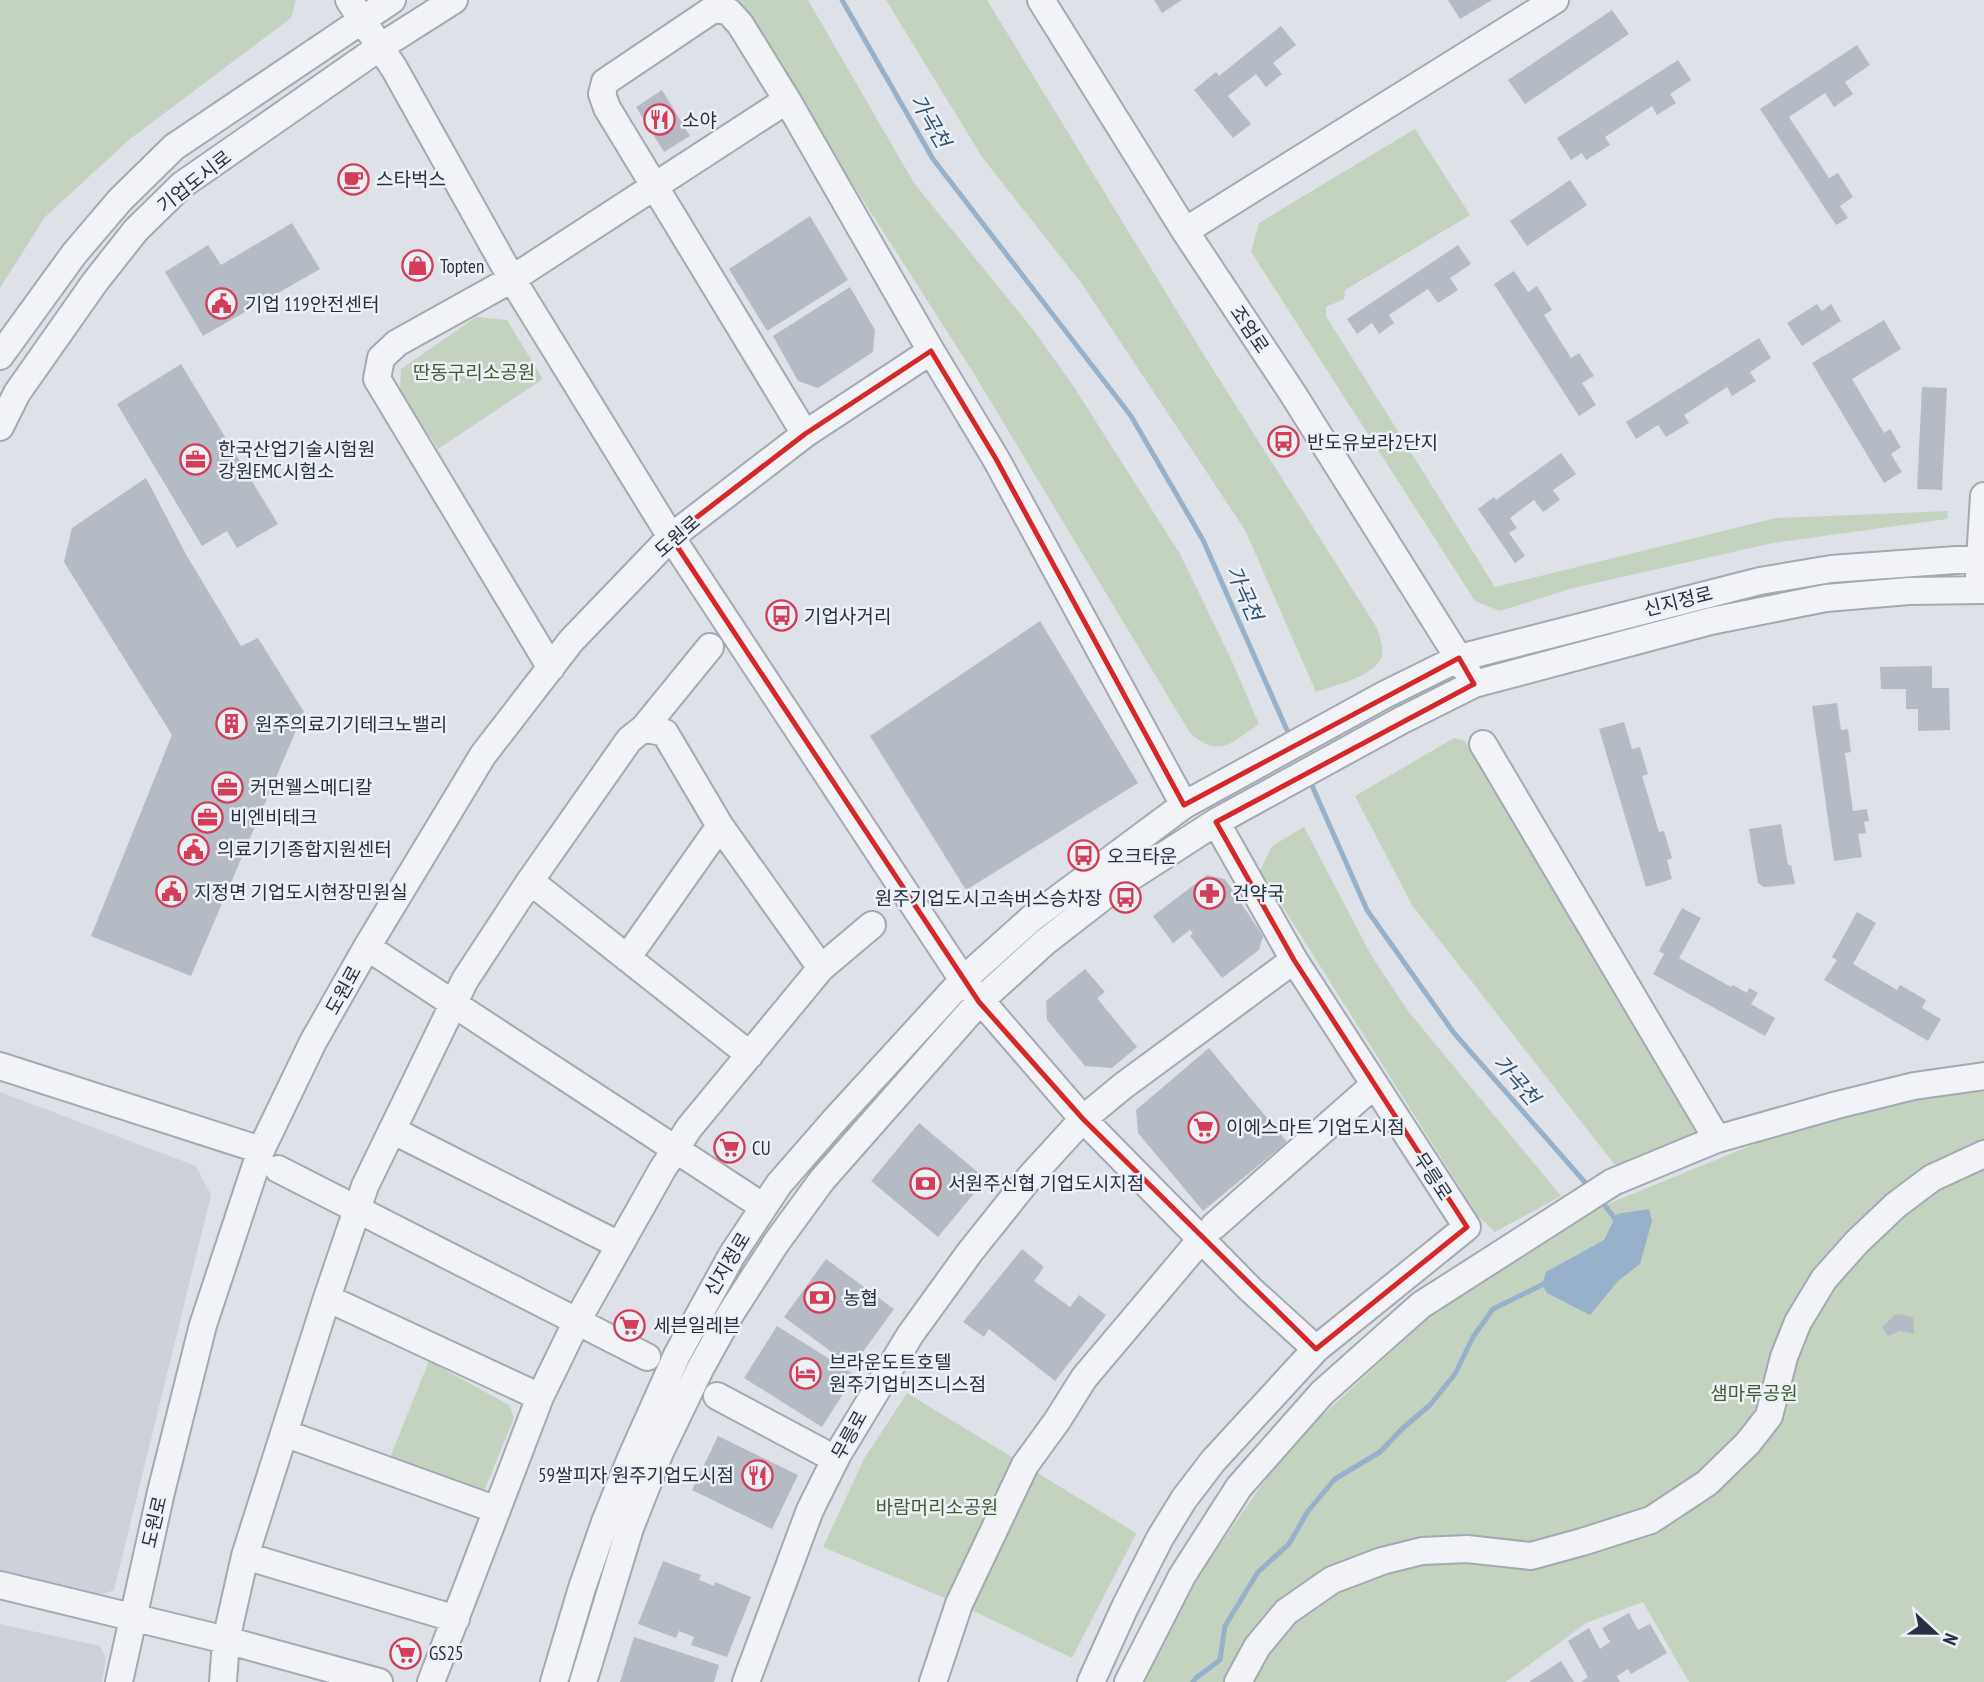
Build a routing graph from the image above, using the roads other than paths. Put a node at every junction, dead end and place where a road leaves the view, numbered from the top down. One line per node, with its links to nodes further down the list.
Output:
1 (392, 0): 5 (street, 기업도시로)
2 (454, 0): 6 (street, 기업도시로)
3 (1041, 0): 9 (street, 조엄로)
4 (1555, 0): 9 (street)
5 (356, 10): 6 (street); 12 (street, 기업도시로)
6 (380, 47): 10 (street); 13 (street, 기업도시로)
7 (787, 100): 8 (street); 8 (street); 11 (street)
8 (655, 186): 10 (street); 14 (street)
9 (1185, 231): 20 (street, 조엄로)
10 (512, 279): 16 (street); 21 (street)
11 (931, 351): 14 (street, 도원로); 25 (street)
12 (0, 356)
13 (0, 427)
14 (805, 434): 16 (street, 도원로)
15 (1984, 496): 17 (street)
16 (671, 537): 21 (street, 도원로); 34 (street)
17 (1981, 558): 18 (street); 20 (street, 신지정로)
18 (1981, 590): 22 (street, 신지정로)
19 (710, 647): 23 (street)
20 (1459, 658): 22 (street, 조엄로); 25 (street, 신지정로)
21 (551, 668): 30 (street, 도원로)
22 (1474, 684): 26 (street, 신지정로)
23 (645, 728): 27 (street); 28 (street)
24 (1483, 744): 43 (street)
25 (1184, 804): 34 (street, 신지정로)
26 (1216, 822): 32 (street, 무릉로); 36 (street, 신지정로)
27 (720, 825): 31 (street); 33 (street)
28 (530, 881): 31 (street); 35 (street)
29 (873, 925): 33 (street)
30 (367, 947): 35 (street); 46 (street, 도원로)
31 (627, 958): 37 (street)
32 (1294, 960): 41 (street, 무릉로); 54 (street, 무릉로)
33 (821, 968): 37 (street)
34 (963, 980): 36 (street); 48 (street, 신지정로)
35 (453, 1002): 42 (street); 44 (street)
36 (979, 1002): 41 (street); 71 (street, 신지정로)
37 (750, 1055): 44 (street)
38 (0, 1066): 46 (street)
39 (1984, 1076): 43 (street)
40 (1366, 1092): 49 (street)
41 (1083, 1119): 54 (street); 72 (street, 무릉로)
42 (392, 1130): 47 (street); 50 (street)
43 (1717, 1139): 75 (street)
44 (674, 1149): 48 (street); 50 (street)
45 (1984, 1154): 76 (street)
46 (270, 1160): 47 (street); 63 (street, 도원로)
47 (361, 1198): 52 (street); 53 (street)
48 (762, 1206): 70 (street, 신지정로)
49 (1213, 1226)
50 (619, 1245): 53 (street)
51 (1192, 1250): 73 (street)
52 (327, 1298): 57 (street); 58 (street)
53 (580, 1314): 55 (street); 57 (street)
54 (1315, 1349): 74 (street, 무릉로)
55 (647, 1357)
56 (717, 1396): 59 (street)
57 (541, 1397): 60 (street)
58 (284, 1433): 60 (street); 61 (street)
59 (822, 1451)
60 (497, 1510): 64 (street)
61 (246, 1556): 64 (street); 65 (street)
62 (0, 1584): 63 (street)
63 (132, 1617): 65 (street); 66 (street, 도원로)
64 (456, 1619): 69 (street)
65 (226, 1640): 67 (street); 68 (street)
66 (119, 1682)
67 (223, 1682)
68 (379, 1682)
69 (431, 1682)
70 (554, 1682)
71 (583, 1682)
72 (746, 1682)
73 (933, 1682)
74 (1091, 1682)
75 (1128, 1682)
76 (1238, 1682)

